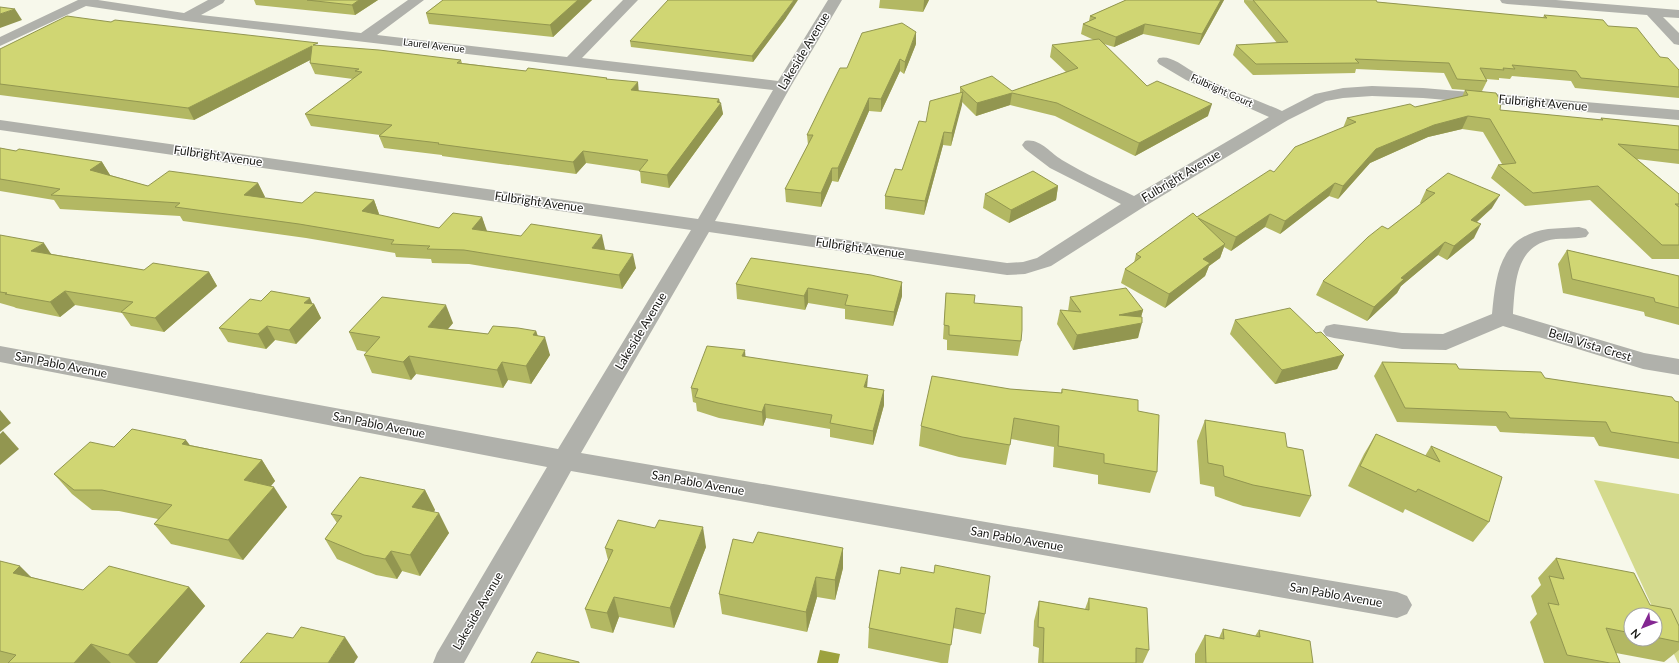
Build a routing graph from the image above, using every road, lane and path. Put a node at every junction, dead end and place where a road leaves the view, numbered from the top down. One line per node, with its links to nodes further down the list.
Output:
1 (218, 0): 8 (street)
2 (418, 0): 9 (street)
3 (631, 0): 12 (street)
4 (835, 0): 14 (street, Lakeside Avenue)
5 (1507, 0): 6 (street)
6 (1651, 12): 7 (street); 10 (street)
7 (1679, 14)
8 (186, 17): 9 (street, Laurel Avenue); 11 (street, Laurel Avenue)
9 (364, 37): 12 (street, Laurel Avenue)
10 (1679, 41)
11 (0, 42)
12 (571, 60): 14 (street, Laurel Avenue)
13 (1164, 61): 16 (street, Fulbright Court)
14 (783, 86): 20 (street, Lakeside Avenue)
15 (1679, 115): 16 (street, Fulbright Avenue)
16 (1282, 117): 19 (street, Fulbright Avenue)
17 (0, 125): 20 (street, Fulbright Avenue)
18 (1031, 145): 19 (street)
19 (1135, 204): 20 (street, Fulbright Avenue)
20 (703, 226): 26 (street, Lakeside Avenue)
21 (1579, 233): 22 (street)
22 (1502, 318): 23 (street); 25 (street, Bella Vista Crest)
23 (1334, 331)
24 (0, 354): 26 (street, San Pablo Avenue)
25 (1679, 367)
26 (564, 460): 27 (street, San Pablo Avenue); 28 (street, Lakeside Avenue)
27 (1397, 605)
28 (448, 663)

